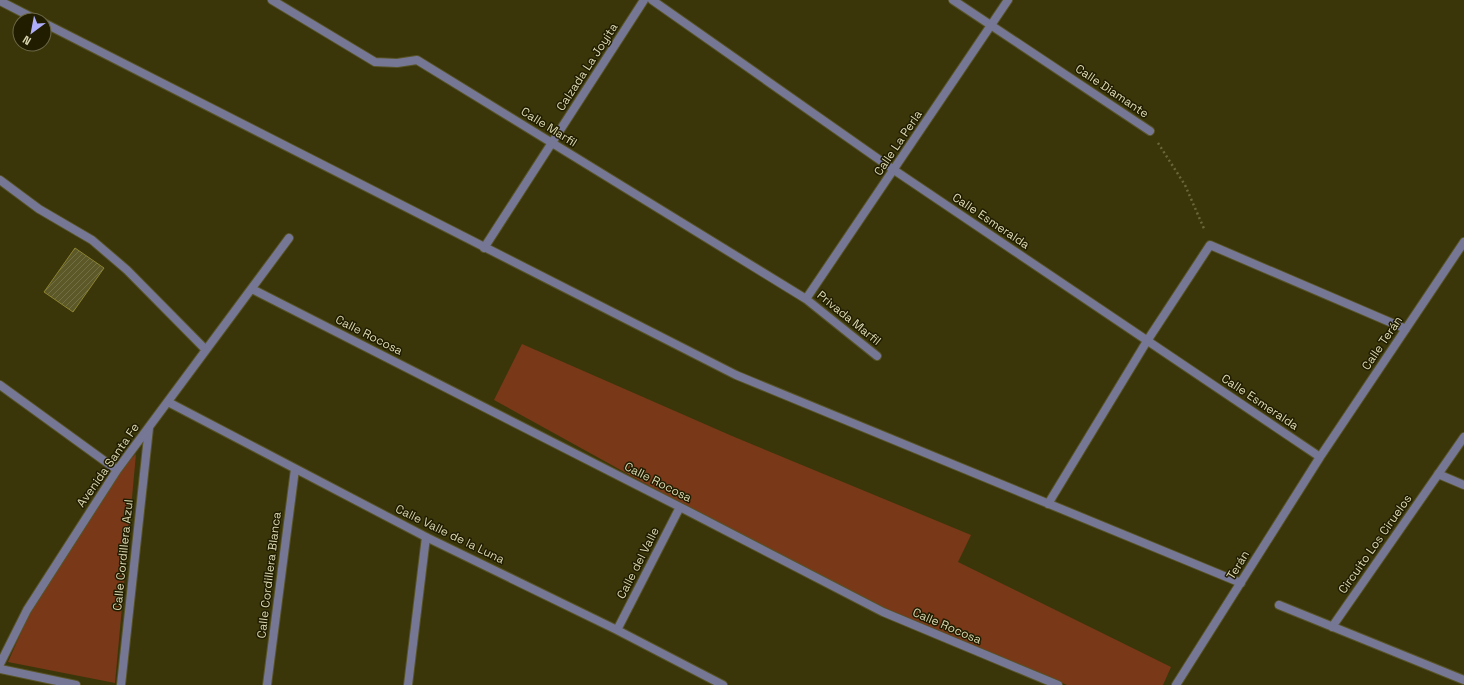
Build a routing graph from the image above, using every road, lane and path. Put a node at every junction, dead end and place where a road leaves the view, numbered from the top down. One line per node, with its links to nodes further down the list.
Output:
1 (272, 0): 7 (street, Calle Marfil)
2 (644, 0): 12 (street, Calzada La Joyita)
3 (652, 0): 13 (street, Calle Esmeralda)
4 (952, 0): 9 (street, Calle Diamante)
5 (1008, 0): 9 (street, Calle La Perla)
6 (0, 1): 8 (street)
7 (283, 3): 12 (street, Calle Marfil)
8 (21, 12)
9 (991, 26): 11 (street, Calle Diamante); 13 (street, Calle La Perla)
10 (52, 27): 18 (street)
11 (1150, 131): 17 (path, Calle Diamante)
12 (552, 143): 18 (street, Calzada La Joyita); 20 (street, Calle Marfil)
13 (894, 170): 20 (street, Calle La Perla); 22 (street, Calle Esmeralda)
14 (0, 180): 23 (street)
15 (289, 238): 19 (street, Avenida Santa Fe)
16 (1464, 242): 21 (street, Calle Terán)
17 (1210, 245): 21 (street); 22 (street)
18 (484, 248): 34 (street)
19 (252, 289): 23 (street, Avenida Santa Fe); 35 (street, Calle Rocosa)
20 (806, 299): 24 (street, Privada Marfil)
21 (1406, 328): 29 (street, Calle Terán)
22 (1147, 341): 29 (street, Calle Esmeralda); 34 (street)
23 (206, 350): 26 (street, Avenida Santa Fe)
24 (877, 356)
25 (0, 385): 31 (street)
26 (168, 402): 27 (street, Avenida Santa Fe); 30 (street, Calle Valle de la Luna)
27 (149, 427): 31 (street, Avenida Santa Fe); 45 (street, Calle Cordillera Azul)
28 (1464, 437): 32 (street, Circuito Los Ciruelos)
29 (1320, 457): 37 (street, Terán)
30 (294, 469): 36 (street, Calle Valle de la Luna); 46 (street, Calle Cordillera Blanca)
31 (117, 470): 41 (street, Avenida Santa Fe)
32 (1438, 474): 33 (street); 39 (street, Circuito Los Ciruelos)
33 (1464, 485)
34 (1048, 504): 37 (street)
35 (680, 506): 40 (street, Calle del Valle); 49 (street, Calle Rocosa)
36 (426, 537): 40 (street, Calle Valle de la Luna); 47 (street)
37 (1241, 583): 50 (street, Terán)
38 (1279, 605): 39 (street)
39 (1332, 627): 43 (street)
40 (617, 630): 48 (street, Calle Valle de la Luna)
41 (0, 664)
42 (0, 669): 44 (street)
43 (1464, 680)
44 (76, 685)
45 (121, 685)
46 (267, 685)
47 (408, 685)
48 (723, 685)
49 (1058, 685)
50 (1176, 685)

